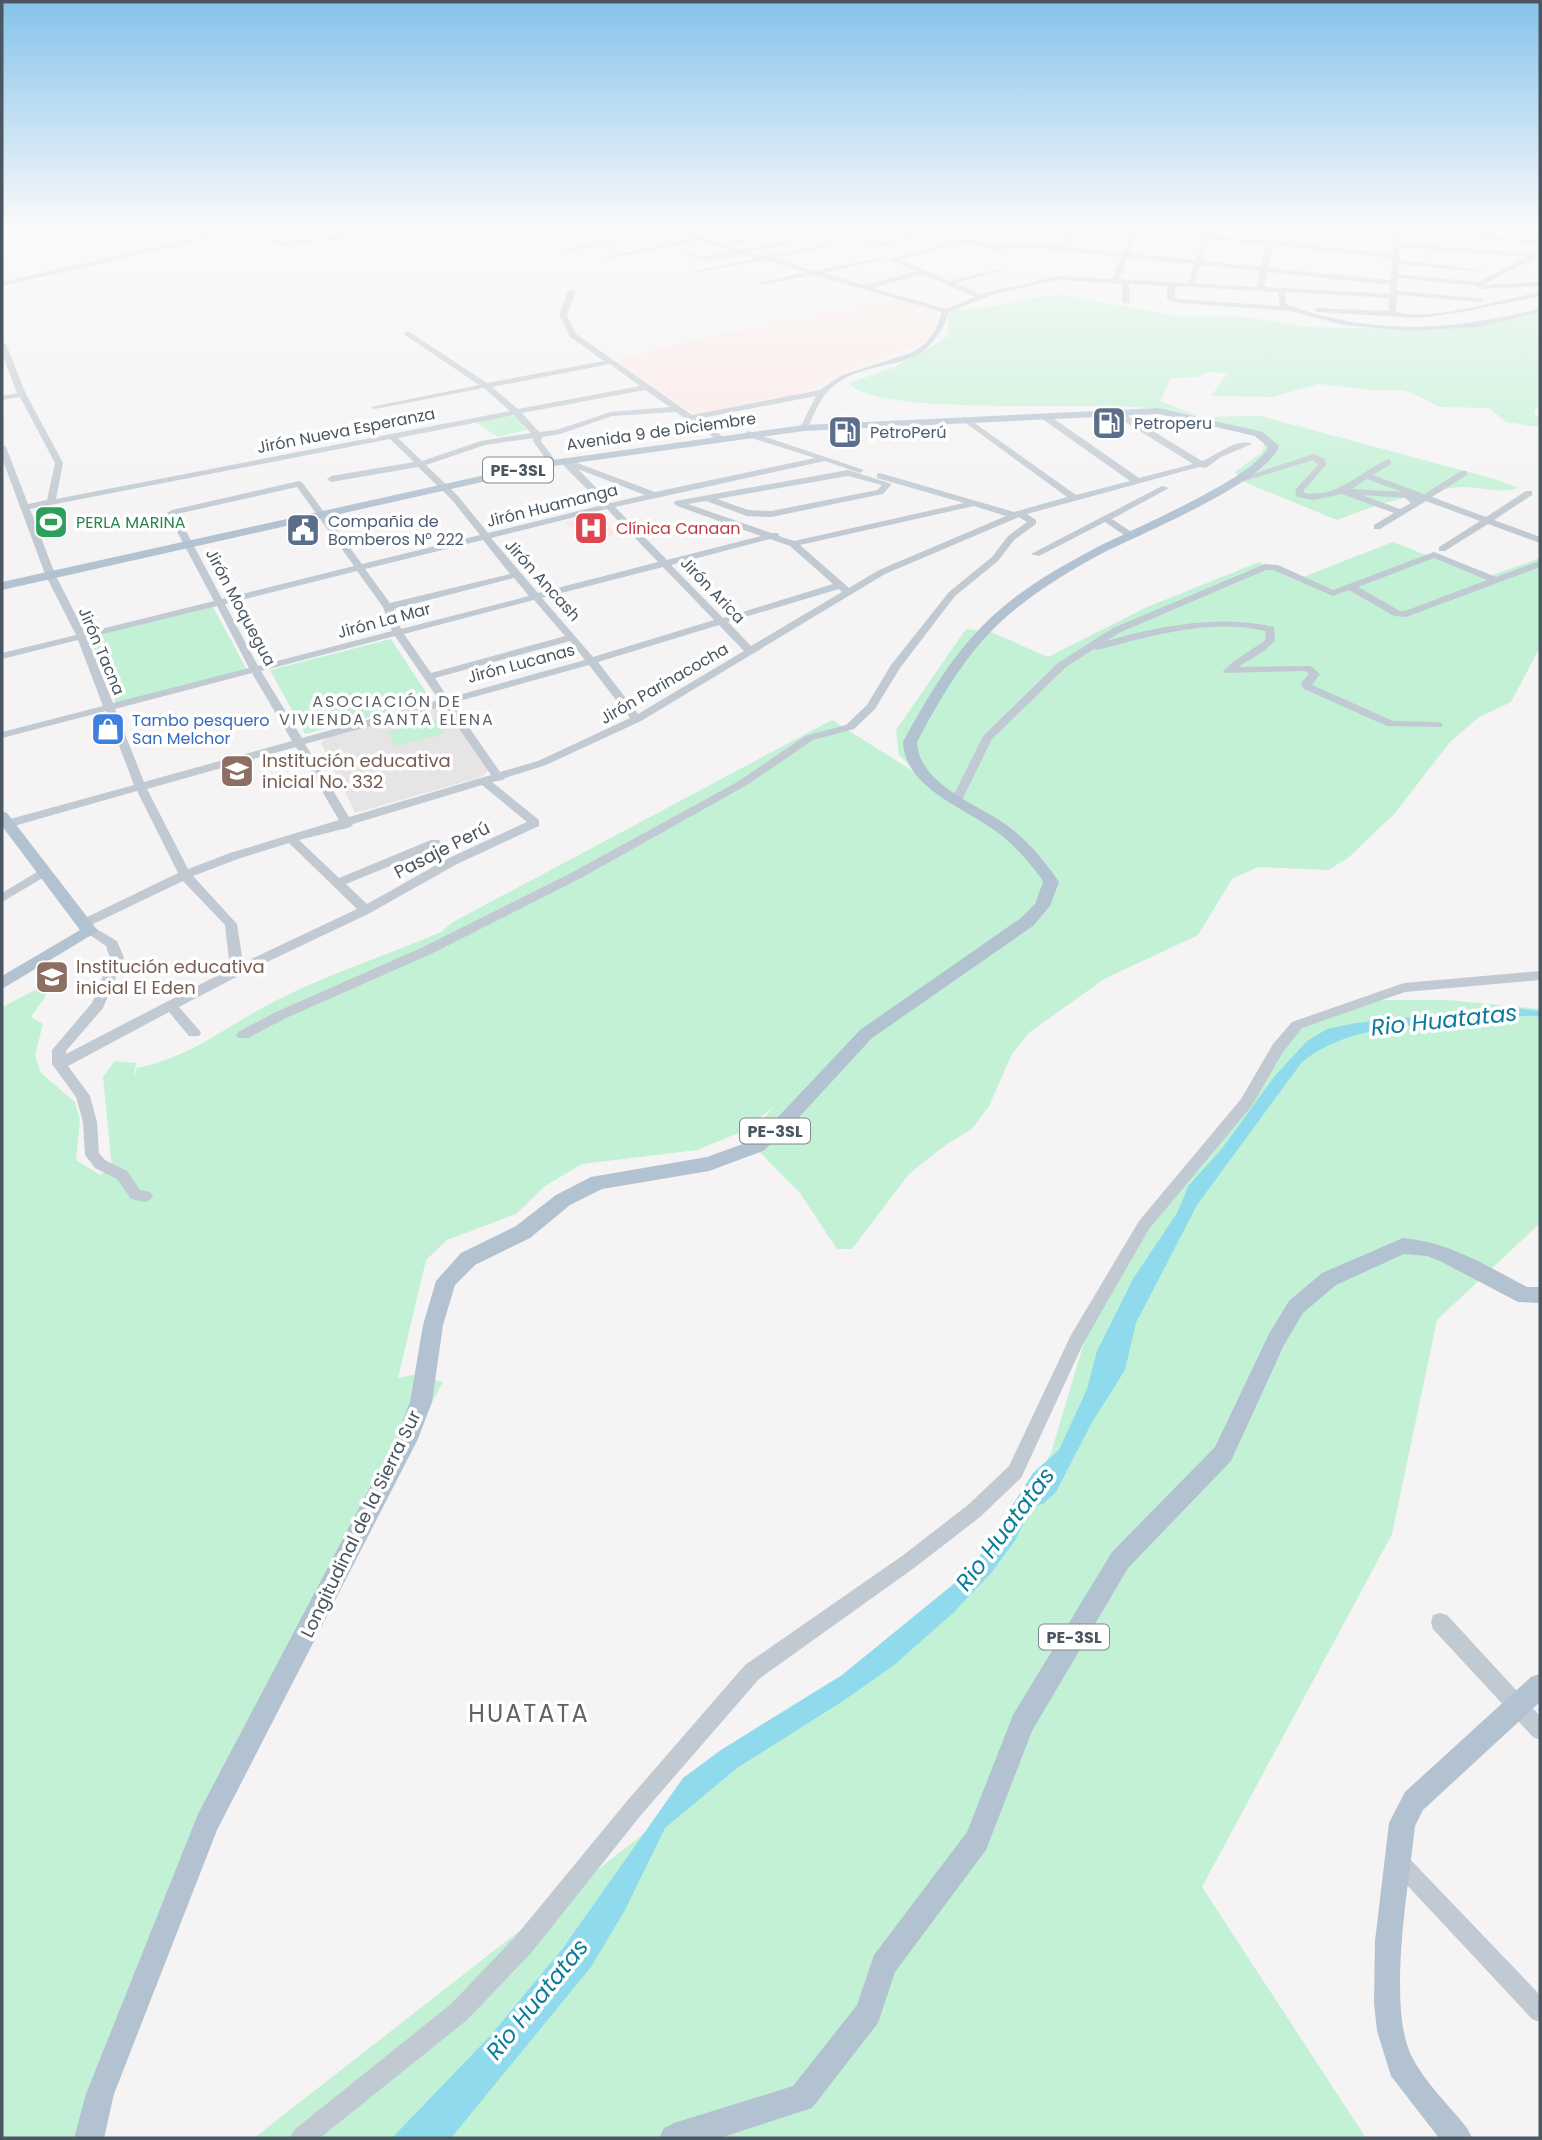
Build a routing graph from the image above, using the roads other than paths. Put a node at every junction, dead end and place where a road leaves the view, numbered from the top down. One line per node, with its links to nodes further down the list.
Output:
1 (568, 327): 7 (street)
2 (942, 327): 10 (street)
3 (1405, 327): 4 (street)
4 (1449, 327)
5 (408, 333): 8 (street, Jirón Arica)
6 (2, 344): 11 (street)
7 (610, 362): 8 (street); 9 (street)
8 (488, 385): 13 (street); 15 (street, Jirón Arica)
9 (646, 387): 14 (street); 15 (street, Jirón Nueva Esperanza)
10 (824, 392): 18 (street); 20 (street)
11 (22, 394): 12 (street); 46 (street)
12 (2, 398)
13 (375, 407)
14 (679, 409): 18 (street); 23 (street)
15 (518, 411): 22 (street, Jirón Nueva Esperanza); 23 (street, Jirón Arica)
16 (1117, 413): 17 (main road, Longitudinal de la Sierra Sur / PE-3SL); 31 (street); 36 (main road, Longitudinal de la Sierra Sur / PE-3SL)
17 (1044, 416): 19 (main road, Avenida 9 de Diciembre / PE-3SL); 37 (street)
18 (693, 418): 24 (street)
19 (966, 419): 20 (main road, Avenida 9 de Diciembre / PE-3SL); 44 (street)
20 (804, 428): 21 (main road, Avenida 9 de Diciembre / PE-3SL)
21 (748, 434): 24 (main road, Avenida 9 de Diciembre / PE-3SL); 27 (street)
22 (392, 436): 30 (street, Jirón Ancash); 46 (street, Jirón Nueva Esperanza)
23 (538, 436): 28 (street, Jirón Arica); 30 (street)
24 (719, 438): 28 (main road, Avenida 9 de Diciembre / PE-3SL)
25 (1248, 444): 31 (street, Jirón Parinacocha)
26 (2, 447): 49 (street, Jirón Tacna)
27 (824, 459): 42 (street, Jirón Huamanga); 48 (street)
28 (559, 462): 38 (main road, Avenida 9 de Diciembre / PE-3SL); 42 (street); 50 (street, Jirón Arica)
29 (1388, 463): 34 (street)
30 (420, 464): 35 (street); 38 (street, Jirón Ancash)
31 (1199, 465): 32 (street); 37 (street, Jirón Parinacocha)
32 (1211, 469)
33 (1464, 473): 45 (street)
34 (1367, 477): 40 (street); 45 (street)
35 (331, 479)
36 (1238, 480): 40 (street); 58 (main road, Longitudinal de la Sierra Sur / PE-3SL)
37 (1138, 482): 44 (street, Jirón Parinacocha)
38 (444, 487): 52 (main road, Avenida 9 de Diciembre / PE-3SL); 59 (street, Jirón Ancash)
39 (1165, 488): 54 (street)
40 (1343, 491): 45 (street); 51 (street)
41 (1529, 492): 55 (street)
42 (654, 495): 47 (street); 50 (street, Jirón Huamanga)
43 (707, 498): 43 (street); 47 (street)
44 (1074, 498): 53 (street, Jirón Parinacocha)
45 (1421, 500): 51 (street); 55 (street)
46 (51, 502): 49 (street, Jirón Nueva Esperanza)
47 (678, 503): 57 (street)
48 (975, 503): 53 (street); 62 (street)
49 (27, 507): 68 (street, Jirón Tacna)
50 (608, 508): 59 (street, Jirón Huamanga); 65 (street, Jirón Arica)
51 (1400, 512): 56 (street)
52 (324, 514): 61 (main road, Avenida 9 de Diciembre / PE-3SL); 61 (street, Jirón Moquegua); 67 (street)
53 (1017, 514): 73 (street, Jirón Parinacocha); 112 (street)
54 (1104, 518): 58 (street); 64 (street)
55 (1486, 520): 60 (street); 63 (street)
56 (1377, 527)
57 (775, 535): 62 (street); 65 (street, Jirón La Mar)
58 (1130, 535): 96 (main road, Longitudinal de la Sierra Sur / PE-3SL)
59 (485, 538): 67 (street, Jirón Huamanga); 69 (street, Jirón Ancash)
60 (1540, 540)
61 (189, 543): 68 (main road, Avenida 9 de Diciembre / PE-3SL); 75 (street, Jirón Moquegua)
62 (793, 544): 73 (street)
63 (1443, 549)
64 (1036, 554)
65 (665, 564): 74 (street, Jirón La Mar); 77 (street, Jirón Arica)
66 (1540, 564): 70 (street)
67 (359, 566): 75 (street, Jirón Huamanga); 76 (street)
68 (50, 574): 71 (main road, Avenida 9 de Diciembre / PE-3SL); 79 (street, Jirón Tacna)
69 (516, 575): 74 (street, Jirón Ancash); 76 (street)
70 (1495, 580): 72 (street); 72 (street)
71 (4, 585)
72 (1351, 587): 82 (street)
73 (843, 588): 77 (street, Jirón Lucanas); 81 (street, Jirón Parinacocha)
74 (539, 596): 78 (street, Jirón La Mar); 80 (street, Jirón Ancash)
75 (221, 603): 79 (street, Jirón Huamanga); 85 (street, Jirón Moquegua)
76 (388, 607): 78 (street)
77 (720, 621): 81 (street, Jirón Arica); 84 (street, Jirón Lucanas)
78 (397, 632): 85 (street, Jirón La Mar); 86 (street)
79 (82, 636): 83 (street, Jirón Huamanga); 88 (street, Jirón Tacna)
80 (572, 636): 84 (street, Jirón Ancash); 86 (street)
81 (751, 652): 89 (street, Jirón Parinacocha)
82 (1077, 655): 90 (street); 96 (street)
83 (2, 656)
84 (591, 661): 87 (street, Jirón Lucanas); 89 (street, Jirón Ancash)
85 (256, 669): 88 (street, Jirón La Mar); 92 (street, Jirón Moquegua)
86 (428, 677): 87 (street)
87 (444, 701): 92 (street, Jirón Lucanas); 93 (street)
88 (108, 707): 91 (street, Jirón La Mar); 95 (street, Jirón Tacna)
89 (636, 719): 93 (street, Jirón Parinacocha)
90 (1438, 725)
91 (2, 735)
92 (297, 743): 95 (street, Jirón Lucanas); 98 (street, Jirón Moquegua)
93 (499, 778): 94 (street, Jirón Parinacocha)
94 (486, 782): 98 (street, Jirón Parinacocha); 105 (street, Pasaje Perú)
95 (140, 786): 97 (street, Jirón Lucanas); 102 (street, Jirón Tacna)
96 (957, 798): 122 (main road, Longitudinal de la Sierra Sur / PE-3SL)
97 (5, 820): 101 (main road)
98 (346, 824): 99 (street, Jirón Parinacocha)
99 (292, 840): 102 (street, Jirón Parinacocha); 103 (street)
100 (435, 844): 103 (street)
101 (42, 873): 104 (street); 106 (main road)
102 (185, 875): 106 (street, Jirón Parinacocha); 107 (street, Jirón Tacna)
103 (336, 884): 105 (street)
104 (2, 898)
105 (366, 911): 107 (street, Pasaje Perú)
106 (86, 928): 109 (main road); 113 (street)
107 (237, 971): 110 (street, Pasaje Perú)
108 (1540, 975): 123 (street)
109 (2, 983)
110 (172, 1007): 111 (street); 113 (street, Pasaje Perú)
111 (194, 1033)
112 (243, 1035)
113 (59, 1064): 114 (street)
114 (145, 1196)
115 (1540, 1295): 124 (main road, PE-3SL)
116 (1440, 1622): 118 (street)
117 (1540, 1686): 118 (main road)
118 (1517, 1707): 119 (street); 120 (main road)
119 (1540, 1730)
120 (1399, 1863): 121 (street); 125 (main road)
121 (1540, 2011)
122 (89, 2138)
123 (302, 2138)
124 (674, 2138)
125 (1457, 2138)

